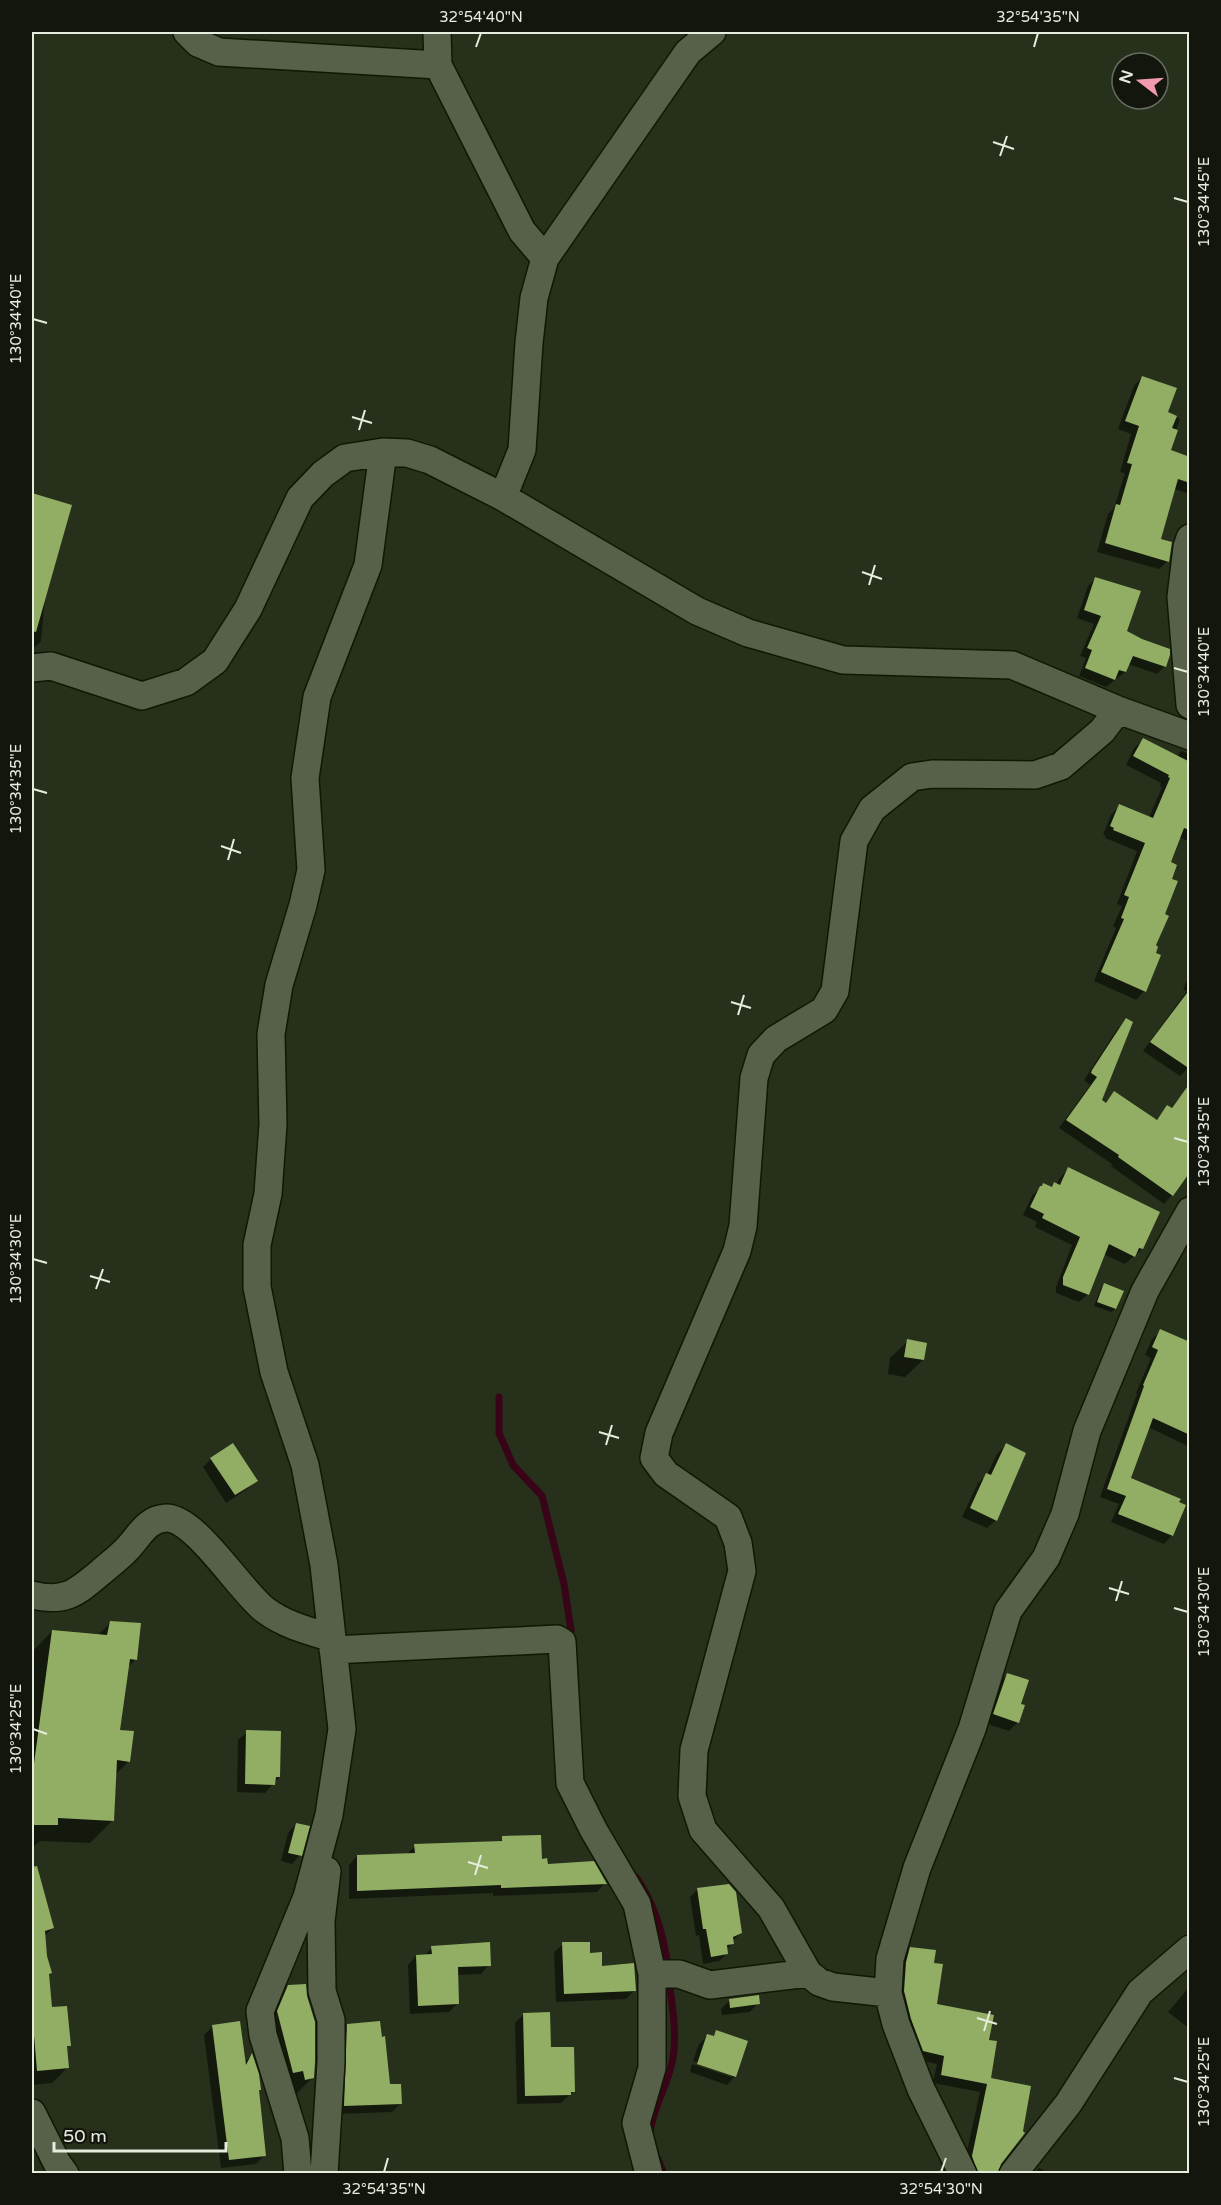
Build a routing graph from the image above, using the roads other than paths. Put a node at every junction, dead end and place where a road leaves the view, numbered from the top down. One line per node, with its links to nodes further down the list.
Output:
1 (187, 32): 4 (street)
2 (437, 32): 4 (street)
3 (712, 32): 5 (street)
4 (438, 65): 5 (street)
5 (545, 258): 7 (street)
6 (383, 452): 7 (street); 9 (street); 15 (street)
7 (503, 496): 11 (street)
8 (1190, 538): 10 (street)
9 (32, 668)
10 (1190, 705)
11 (1118, 710): 12 (street); 18 (street)
12 (1190, 736)
13 (1190, 1211): 20 (street)
14 (32, 1595): 15 (street)
15 (333, 1644): 16 (street); 19 (street)
16 (329, 1815): 23 (street); 24 (street)
17 (1190, 1949): 27 (street)
18 (808, 1973): 19 (street); 20 (street)
19 (664, 1974): 25 (street)
20 (888, 1993): 26 (street)
21 (32, 2113): 22 (street)
22 (65, 2174)
23 (298, 2174)
24 (324, 2174)
25 (649, 2174)
26 (963, 2174)
27 (1013, 2174)

